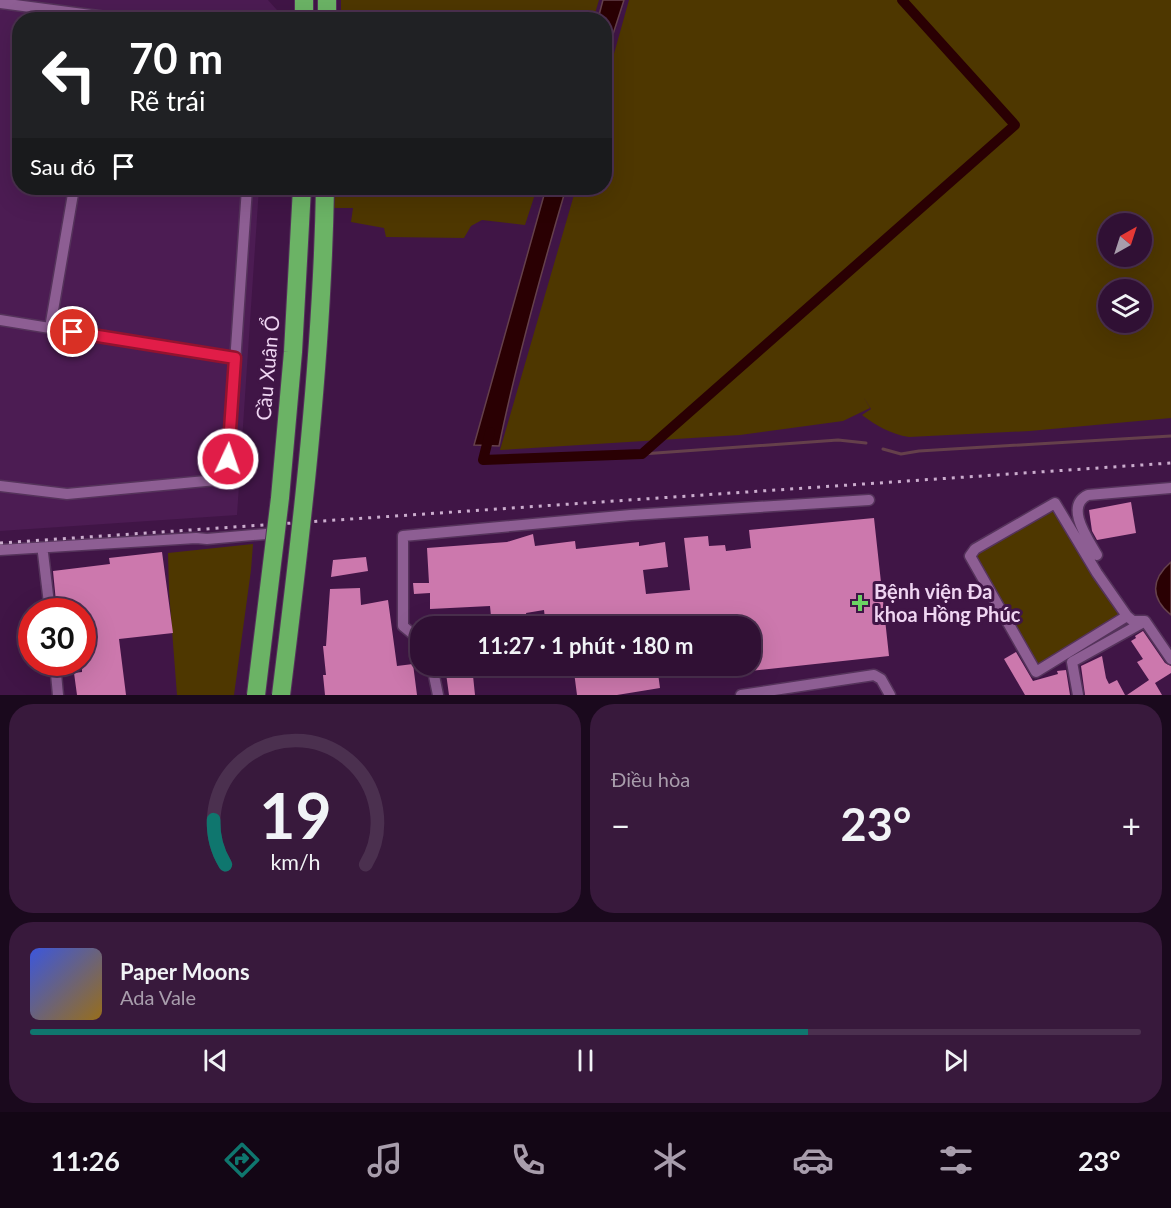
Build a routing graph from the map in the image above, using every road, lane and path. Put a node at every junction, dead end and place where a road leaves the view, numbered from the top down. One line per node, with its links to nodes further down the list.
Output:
1 (0, 3): 2 (street)
2 (61, 12)
3 (73, 195): 8 (street)
4 (247, 195): 9 (street)
5 (302, 195): 26 (highway, Cầu Xuân Ổ, bridge)
6 (325, 195): 27 (highway, bridge)
7 (0, 320): 8 (street)
8 (50, 328): 9 (street)
9 (235, 358): 10 (street)
10 (0, 486)
11 (1171, 488): 16 (street)
12 (869, 500): 20 (street)
13 (266, 534): 14 (street)
14 (0, 550)
15 (44, 553): 17 (street)
16 (1096, 555)
17 (49, 598)
18 (1126, 616): 18 (street); 19 (street)
19 (1145, 621): 21 (street); 31 (street)
20 (410, 632)
21 (1166, 642): 22 (street)
22 (1171, 659)
23 (56, 676): 25 (street)
24 (434, 676): 28 (street)
25 (58, 695)
26 (256, 695)
27 (281, 695)
28 (438, 695)
29 (741, 695): 30 (street)
30 (890, 695)
31 (1078, 695)

